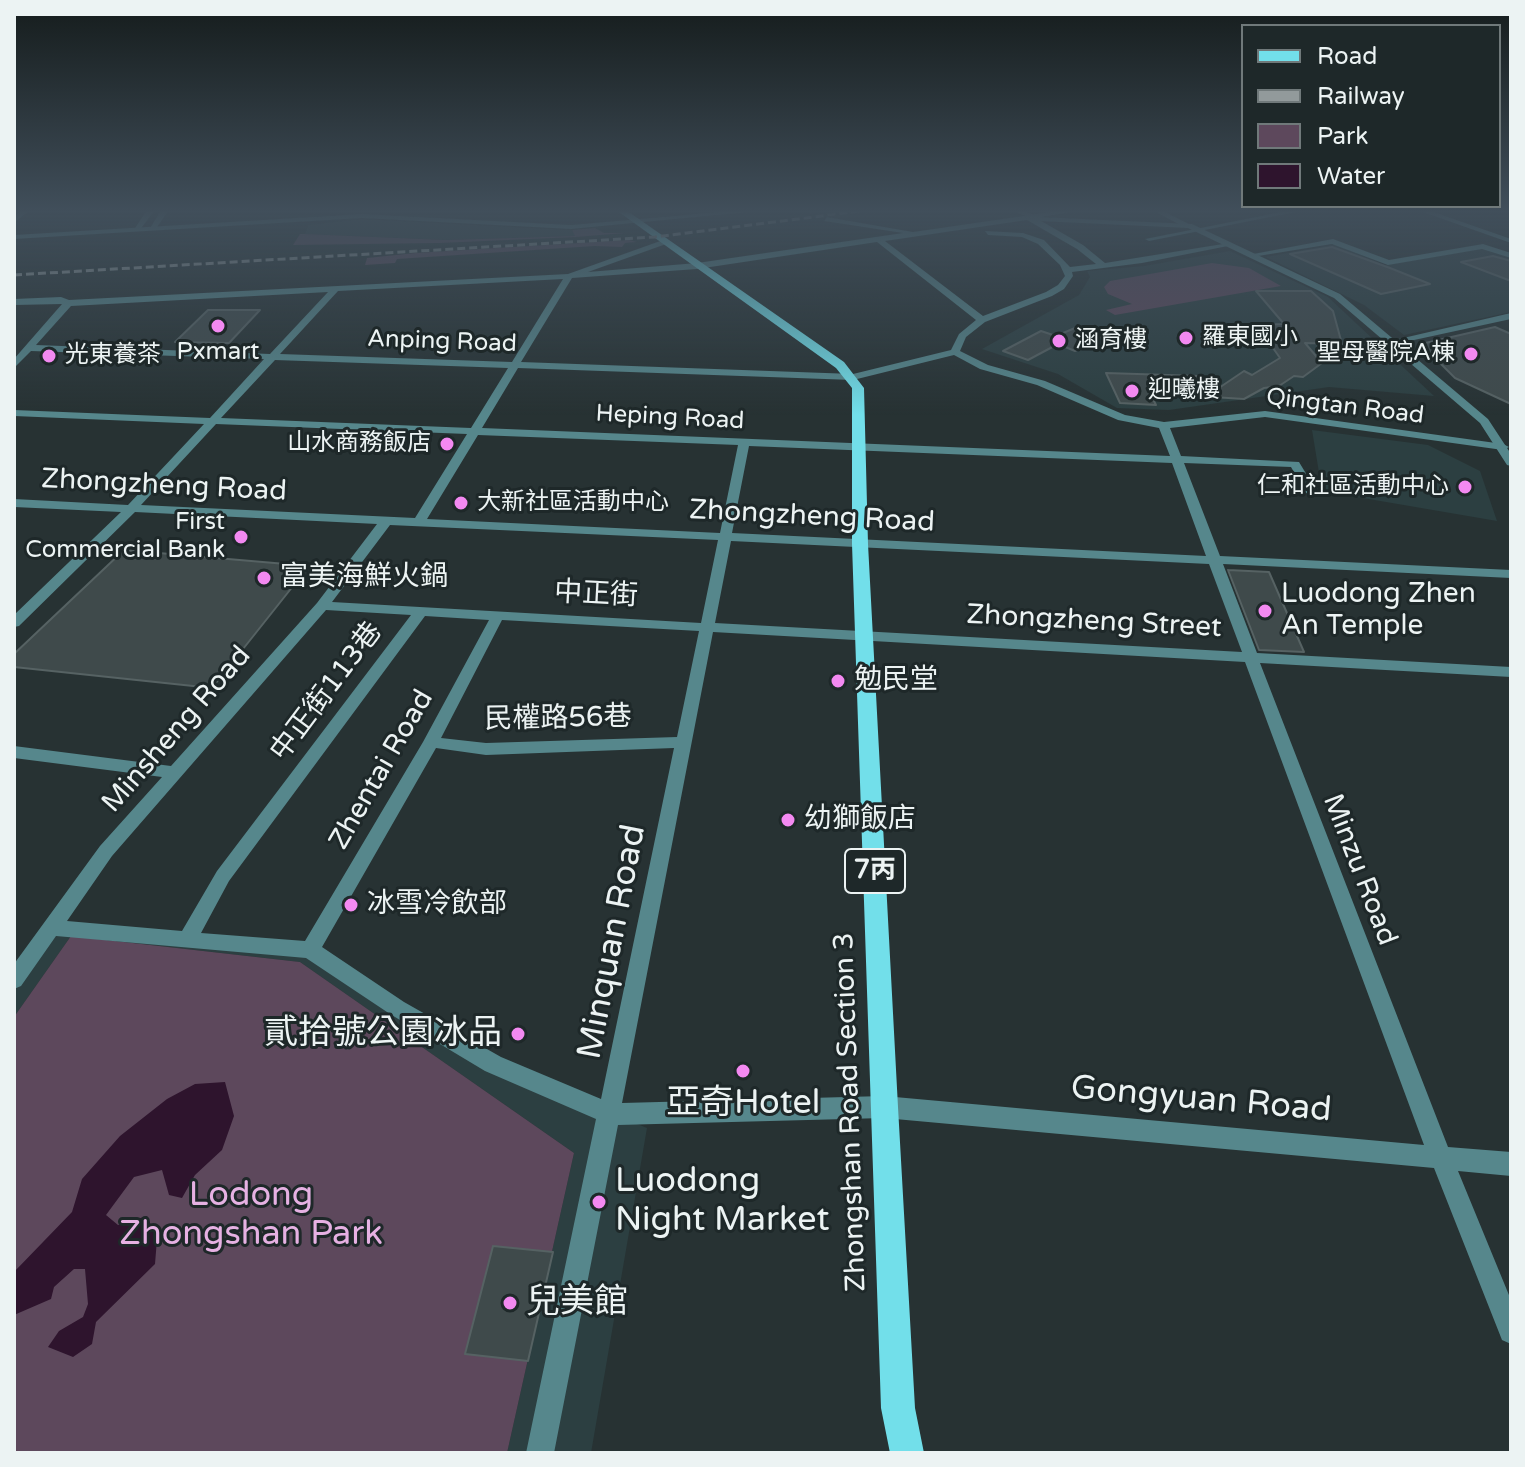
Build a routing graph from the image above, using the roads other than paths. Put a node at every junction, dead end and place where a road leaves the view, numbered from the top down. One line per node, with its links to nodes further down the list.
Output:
1 (525, 278): 7 (street)
2 (567, 278): 16 (street)
3 (715, 278): 18 (main road)
4 (928, 278): 11 (street)
5 (1065, 278): 11 (street)
6 (1301, 278): 12 (street)
7 (335, 289): 9 (street); 15 (street)
8 (14, 302): 9 (street)
9 (68, 303): 13 (street)
10 (1511, 316): 12 (street)
11 (982, 320): 14 (street)
12 (1391, 342): 24 (street)
13 (29, 348): 15 (street, Anping Road); 17 (street)
14 (955, 352): 18 (street, Anping Road); 21 (street, Qingtan Road)
15 (275, 355): 16 (street, Anping Road); 20 (street)
16 (515, 364): 18 (street, Anping Road); 22 (street)
17 (14, 365)
18 (853, 377): 25 (main road, Zhongshan Road Section 3 / 7丙)
19 (14, 413): 20 (street, Heping Road)
20 (210, 421): 22 (street, Heping Road); 30 (street)
21 (1164, 425): 24 (street, Qingtan Road); 26 (street, Minzu Road)
22 (475, 432): 23 (street, Heping Road); 32 (street)
23 (744, 443): 25 (street, Heping Road); 33 (street, Minquan Road)
24 (1503, 447): 27 (street)
25 (861, 448): 26 (street, Heping Road); 34 (main road, Zhongshan Road Section 3 / 7丙)
26 (1179, 460): 28 (street, Heping Road); 35 (street, Minzu Road)
27 (1511, 463)
28 (1310, 490)
29 (14, 503): 30 (street, Zhongzheng Road)
30 (132, 508): 31 (street, Zhongzheng Road); 40 (street)
31 (386, 521): 32 (street, Zhongzheng Road); 37 (street, Minsheng Road)
32 (419, 522): 33 (street, Zhongzheng Road)
33 (722, 537): 34 (street, Zhongzheng Road); 41 (street, Minquan Road)
34 (860, 544): 35 (street, Zhongzheng Road); 42 (main road, Zhongshan Road Section 3 / 7丙)
35 (1212, 559): 36 (street, Zhongzheng Road); 43 (street, Minzu Road)
36 (1511, 574)
37 (322, 606): 38 (street, 中正街); 48 (street, Minsheng Road)
38 (421, 611): 39 (street, 中正街); 50 (street, 中正街113巷)
39 (498, 615): 41 (street, 中正街); 45 (street, Zhentai Road)
40 (14, 623)
41 (709, 627): 42 (street, 中正街); 46 (street, Minquan Road)
42 (866, 635): 43 (street, Zhongzheng Street); 53 (main road, Zhongshan Road Section 3 / 7丙)
43 (1251, 656): 44 (street, Zhongzheng Street); 55 (street, Minzu Road)
44 (1511, 672)
45 (431, 742): 46 (street, 民權路56巷); 51 (street, Zhentai Road)
46 (685, 742): 54 (street, Minquan Road)
47 (14, 752): 48 (street)
48 (172, 772): 49 (street, Minsheng Road)
49 (52, 928): 50 (street); 52 (street, Minsheng Road)
50 (189, 937): 51 (street)
51 (310, 950): 54 (street)
52 (14, 980)
53 (884, 1107): 54 (street, Gongyuan Road); 55 (street, Gongyuan Road); 59 (main road, Zhongshan Road Section 3 / 7丙)
54 (611, 1114): 58 (street, Minquan Road)
55 (1438, 1157): 56 (street, Gongyuan Road); 57 (street, Minzu Road)
56 (1511, 1164)
57 (1511, 1331)
58 (540, 1453)
59 (907, 1453)

